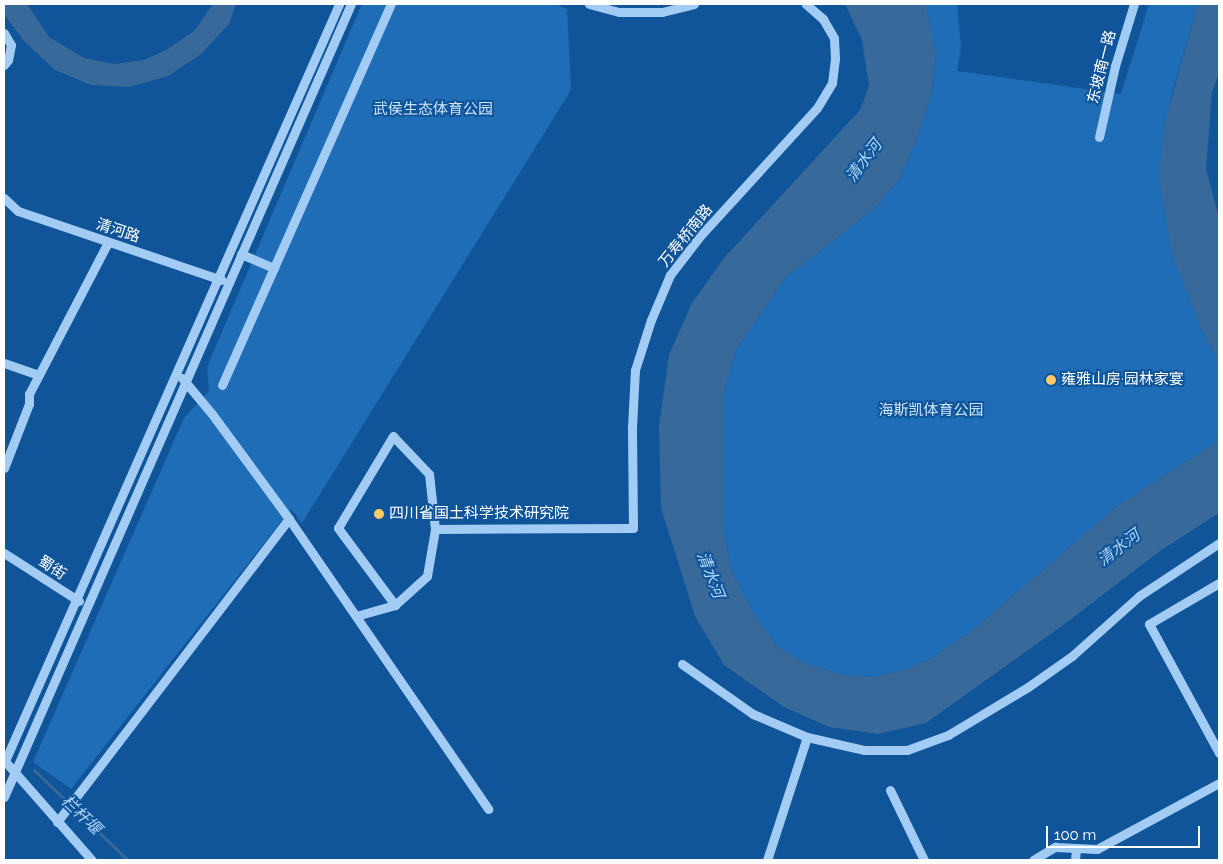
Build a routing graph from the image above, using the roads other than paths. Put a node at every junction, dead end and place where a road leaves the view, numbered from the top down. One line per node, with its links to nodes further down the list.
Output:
1 (339, 4): 15 (street)
2 (352, 4): 13 (street)
3 (391, 4): 14 (street)
4 (589, 4): 5 (street)
5 (694, 4)
6 (806, 4): 24 (street, 万寿桥南路)
7 (1134, 4): 10 (street, 东坡南一路)
8 (4, 33): 9 (street)
9 (4, 65)
10 (1100, 137)
11 (4, 198): 12 (street, 清河路)
12 (108, 242): 15 (street, 清河路); 19 (street)
13 (241, 254): 14 (street); 16 (street)
14 (274, 268): 21 (street)
15 (217, 278): 16 (street, 清河路); 18 (street)
16 (228, 282): 20 (street)
17 (4, 363): 19 (street)
18 (175, 374): 20 (street); 28 (street)
19 (38, 375): 22 (street)
20 (186, 380): 23 (street); 30 (street)
21 (222, 385)
22 (4, 468)
23 (289, 519): 31 (street); 41 (street)
24 (435, 530): 29 (street); 29 (street)
25 (1219, 543): 33 (street)
26 (4, 552): 28 (street, 蜀街)
27 (1219, 583): 34 (street)
28 (74, 599): 30 (street, 蜀街); 35 (street)
29 (395, 605): 31 (street)
30 (87, 606): 36 (street)
31 (356, 616): 40 (street)
32 (682, 664): 33 (street)
33 (807, 737): 44 (street)
34 (1219, 753)
35 (4, 762): 36 (street)
36 (14, 772): 39 (street); 41 (street)
37 (1219, 786): 42 (street)
38 (890, 790): 45 (street)
39 (4, 797)
40 (488, 809)
41 (57, 822): 43 (street)
42 (1076, 848): 46 (street); 47 (street)
43 (92, 860)
44 (767, 860)
45 (924, 860)
46 (1033, 860)
47 (1075, 860)

